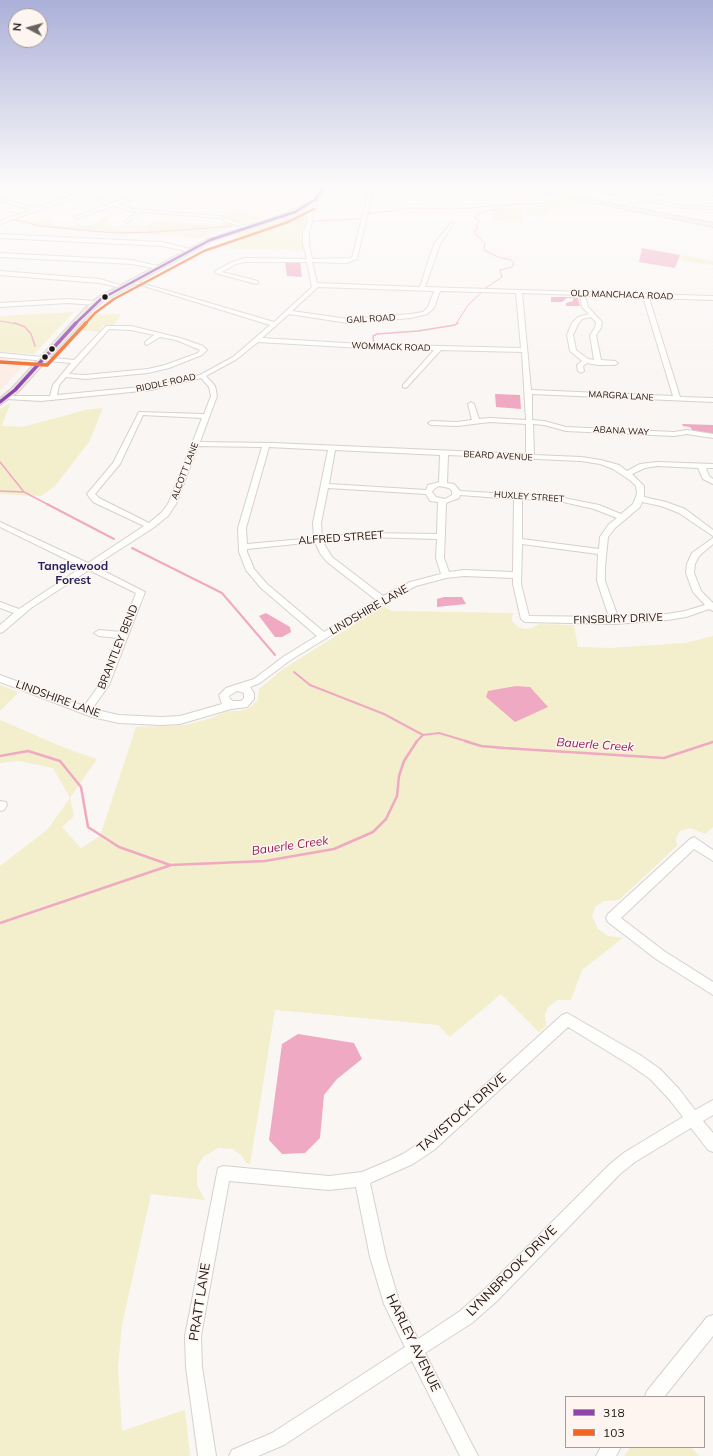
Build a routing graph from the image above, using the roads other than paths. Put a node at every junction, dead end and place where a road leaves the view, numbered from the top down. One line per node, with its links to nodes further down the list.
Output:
1 (181, 253): 8 (main road)
2 (182, 253): 10 (main road)
3 (308, 253): 7 (street)
4 (355, 253): 7 (street)
5 (434, 253): 14 (street)
6 (0, 255): 8 (street)
7 (309, 260): 11 (street); 13 (street)
8 (154, 266): 12 (main road)
9 (0, 273): 12 (street)
10 (134, 281): 20 (main road); 24 (street)
11 (256, 282)
12 (118, 284): 20 (main road)
13 (315, 285): 14 (street, OLD MANCHACA ROAD); 22 (street, RIDDLE ROAD)
14 (422, 288): 15 (street, OLD MANCHACA ROAD)
15 (438, 288): 16 (street, OLD MANCHACA ROAD); 22 (street, GAIL ROAD)
16 (519, 291): 17 (street, OLD MANCHACA ROAD); 29 (street)
17 (582, 293): 18 (street, OLD MANCHACA ROAD); 23 (street)
18 (644, 295): 19 (street, OLD MANCHACA ROAD); 43 (street)
19 (713, 298)
20 (92, 303): 21 (street); 31 (main road)
21 (0, 306)
22 (288, 312): 24 (street, RIDDLE ROAD)
23 (594, 315): 32 (street); 34 (street)
24 (275, 324): 26 (street, RIDDLE ROAD)
25 (160, 335): 27 (street); 33 (street); 37 (street)
26 (257, 340): 28 (street, WOMMACK ROAD); 38 (street, RIDDLE ROAD)
27 (147, 343)
28 (438, 349): 29 (street, WOMMACK ROAD); 39 (street)
29 (525, 350): 40 (street)
30 (0, 355): 31 (street)
31 (40, 359): 33 (street); 41 (main road)
32 (586, 361): 34 (street); 36 (street)
33 (76, 362): 37 (street)
34 (598, 363): 35 (street)
35 (615, 363)
36 (581, 371)
37 (64, 375): 42 (street)
38 (202, 376): 42 (street, RIDDLE ROAD); 46 (street, ALCOTT LANE)
39 (405, 386)
40 (528, 392): 43 (street, MARGRA LANE); 48 (street)
41 (2, 398): 42 (street, RIDDLE ROAD)
42 (53, 398)
43 (677, 399): 44 (street, MARGRA LANE)
44 (713, 400)
45 (472, 404): 47 (street)
46 (206, 416): 51 (street, ALCOTT LANE); 69 (street)
47 (476, 421): 48 (street, ABANA WAY); 49 (street, ABANA WAY)
48 (529, 422): 50 (street, ABANA WAY); 55 (street)
49 (431, 423)
50 (713, 436)
51 (196, 444): 52 (street, BEARD AVENUE); 69 (street, ALCOTT LANE)
52 (266, 445): 53 (street, BEARD AVENUE); 75 (street)
53 (332, 448): 54 (street, BEARD AVENUE); 61 (street)
54 (444, 453): 55 (street, BEARD AVENUE); 60 (street)
55 (530, 457): 58 (street, BEARD AVENUE)
56 (701, 465): 57 (street); 58 (street); 59 (street)
57 (713, 466)
58 (628, 473): 65 (street, BEARD AVENUE)
59 (713, 482)
60 (443, 484): 62 (street); 63 (street)
61 (324, 486): 62 (street); 72 (street)
62 (428, 492): 66 (street)
63 (457, 493): 64 (street, HUXLEY STREET); 66 (street)
64 (518, 496): 67 (street, HUXLEY STREET); 74 (street)
65 (640, 499): 67 (street); 70 (street)
66 (442, 501): 71 (street)
67 (621, 517): 76 (street)
68 (0, 524): 77 (street, BRANTLEY BEND)
69 (150, 526): 77 (street, ALCOTT LANE)
70 (713, 534)
71 (441, 537): 72 (street, ALFRED STREET); 78 (street)
72 (318, 539): 75 (street, ALFRED STREET); 80 (street)
73 (713, 540): 82 (street)
74 (517, 541): 76 (street); 79 (street)
75 (242, 547): 88 (street)
76 (602, 552): 84 (street)
77 (88, 567): 83 (street, ALCOTT LANE); 87 (street, BRANTLEY BEND)
78 (446, 575): 79 (street, LINDSHIRE LANE); 80 (street, LINDSHIRE LANE)
79 (517, 575): 84 (street, FINSBURY DRIVE)
80 (382, 600): 88 (street, LINDSHIRE LANE)
81 (0, 605): 83 (street)
82 (711, 607): 84 (street, FINSBURY DRIVE)
83 (20, 612): 85 (street, ALCOTT LANE)
84 (615, 621)
85 (0, 630)
86 (99, 633): 87 (street)
87 (124, 635): 94 (street, BRANTLEY BEND)
88 (323, 636): 90 (street, LINDSHIRE LANE)
89 (0, 678): 94 (street, LINDSHIRE LANE)
90 (257, 681): 91 (street, LINDSHIRE LANE); 92 (street, LINDSHIRE LANE)
91 (241, 687): 92 (street); 93 (street, LINDSHIRE LANE)
92 (249, 693): 93 (street, LINDSHIRE LANE)
93 (227, 702): 94 (street, LINDSHIRE LANE)
94 (86, 711)
95 (713, 856): 96 (street)
96 (713, 988)
97 (713, 1107): 98 (street, LYNNBROOK DRIVE)
98 (692, 1119): 99 (street); 101 (street, TAVISTOCK DRIVE); 103 (street, LYNNBROOK DRIVE)
99 (713, 1145)
100 (223, 1173): 101 (street, TAVISTOCK DRIVE); 106 (street, PRATT LANE)
101 (362, 1179): 103 (street, HARLEY AVENUE)
102 (713, 1323): 104 (street)
103 (415, 1351): 107 (street, LYNNBROOK DRIVE); 108 (street, HARLEY AVENUE)
104 (654, 1396)
105 (611, 1448): 109 (street)
106 (207, 1456)
107 (238, 1456)
108 (469, 1456)
109 (605, 1456)

